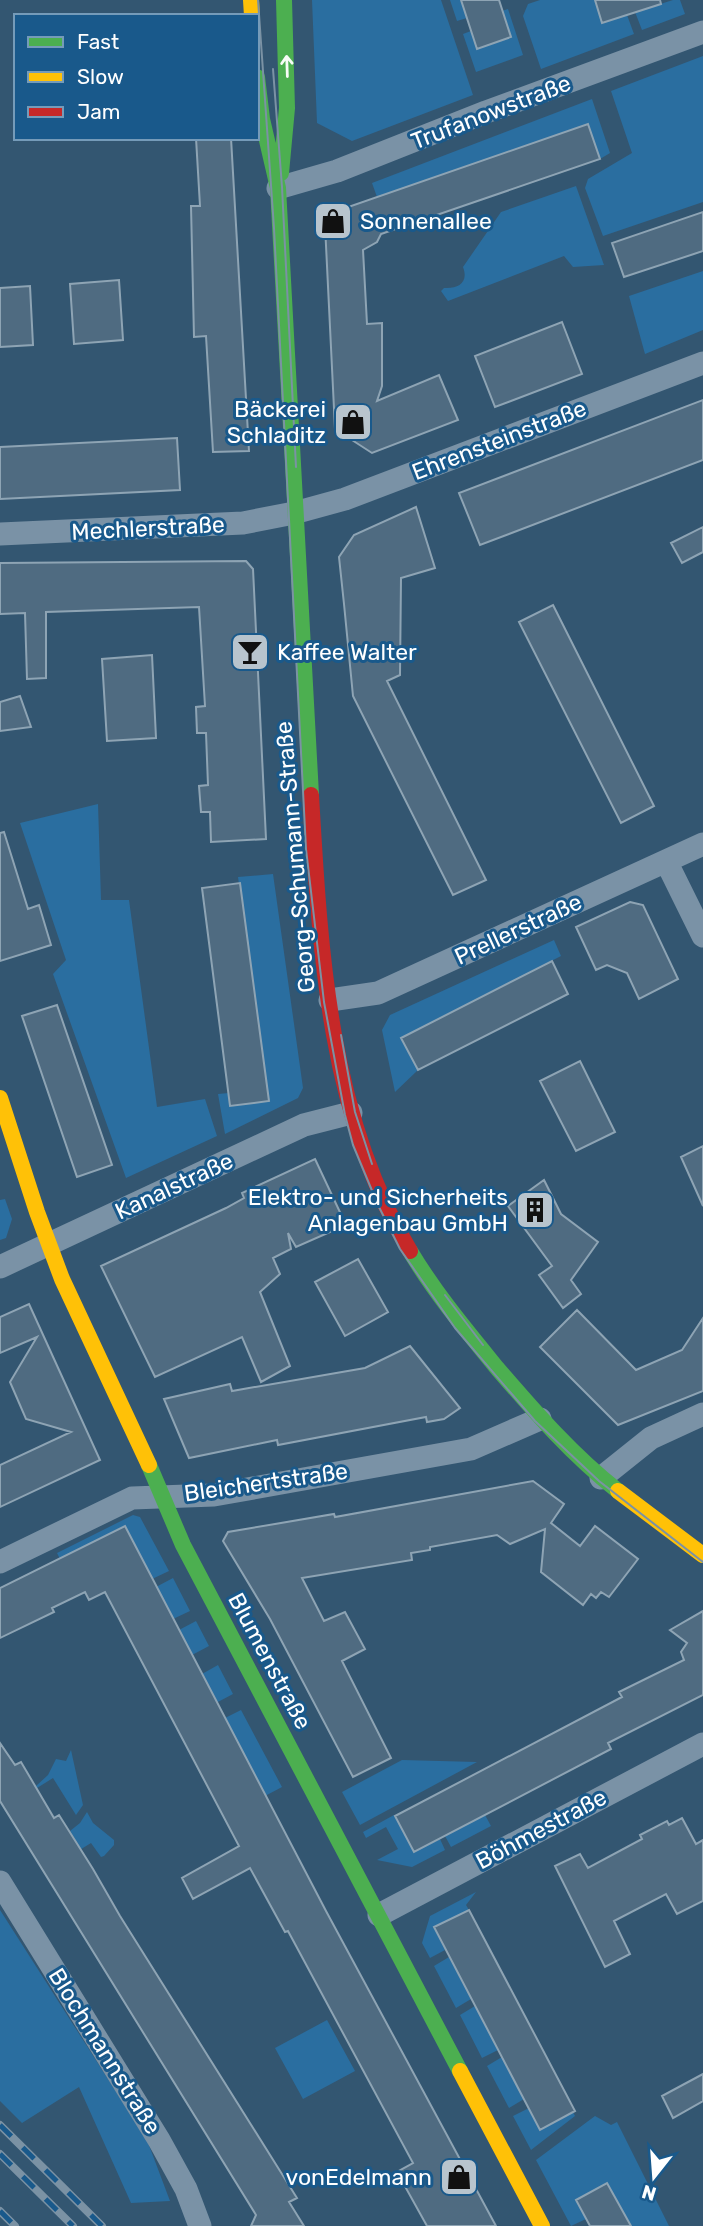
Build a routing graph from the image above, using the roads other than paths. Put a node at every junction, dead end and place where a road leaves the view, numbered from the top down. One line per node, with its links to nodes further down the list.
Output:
1 (285, 0): 4 (main road, Georg-Schumann-Straße, one-way to 1)
2 (703, 32): 4 (street, Trufanowstraße)
3 (259, 94): 4 (main road, Georg-Schumann-Straße)
4 (278, 188): 6 (main road, Georg-Schumann-Straße)
5 (703, 363): 6 (street, Ehrensteinstraße)
6 (294, 513): 7 (street, Mechlerstraße); 11 (main road, Georg-Schumann-Straße)
7 (0, 534)
8 (703, 844): 9 (street, Prellerstraße)
9 (666, 861): 10 (street); 11 (street, Prellerstraße)
10 (703, 936)
11 (330, 1000): 13 (main road, Georg-Schumann-Straße)
12 (0, 1098): 14 (main road, Blumenstraße)
13 (351, 1113): 14 (street, Kanalstraße); 17 (main road, Georg-Schumann-Straße)
14 (49, 1244): 15 (street, Kanalstraße); 19 (main road, Blumenstraße)
15 (0, 1267)
16 (703, 1415): 18 (street)
17 (540, 1419): 18 (main road, Georg-Schumann-Straße); 19 (street, Bleichertstraße)
18 (601, 1478): 20 (main road, Georg-Schumann-Straße)
19 (164, 1496): 21 (street, Bleichertstraße); 24 (main road, Blumenstraße)
20 (703, 1555)
21 (0, 1562)
22 (703, 1744): 24 (street, Böhmestraße)
23 (0, 1882): 25 (street, Blochmannstraße)
24 (379, 1915): 26 (main road, Blumenstraße)
25 (200, 2226)
26 (542, 2226)

